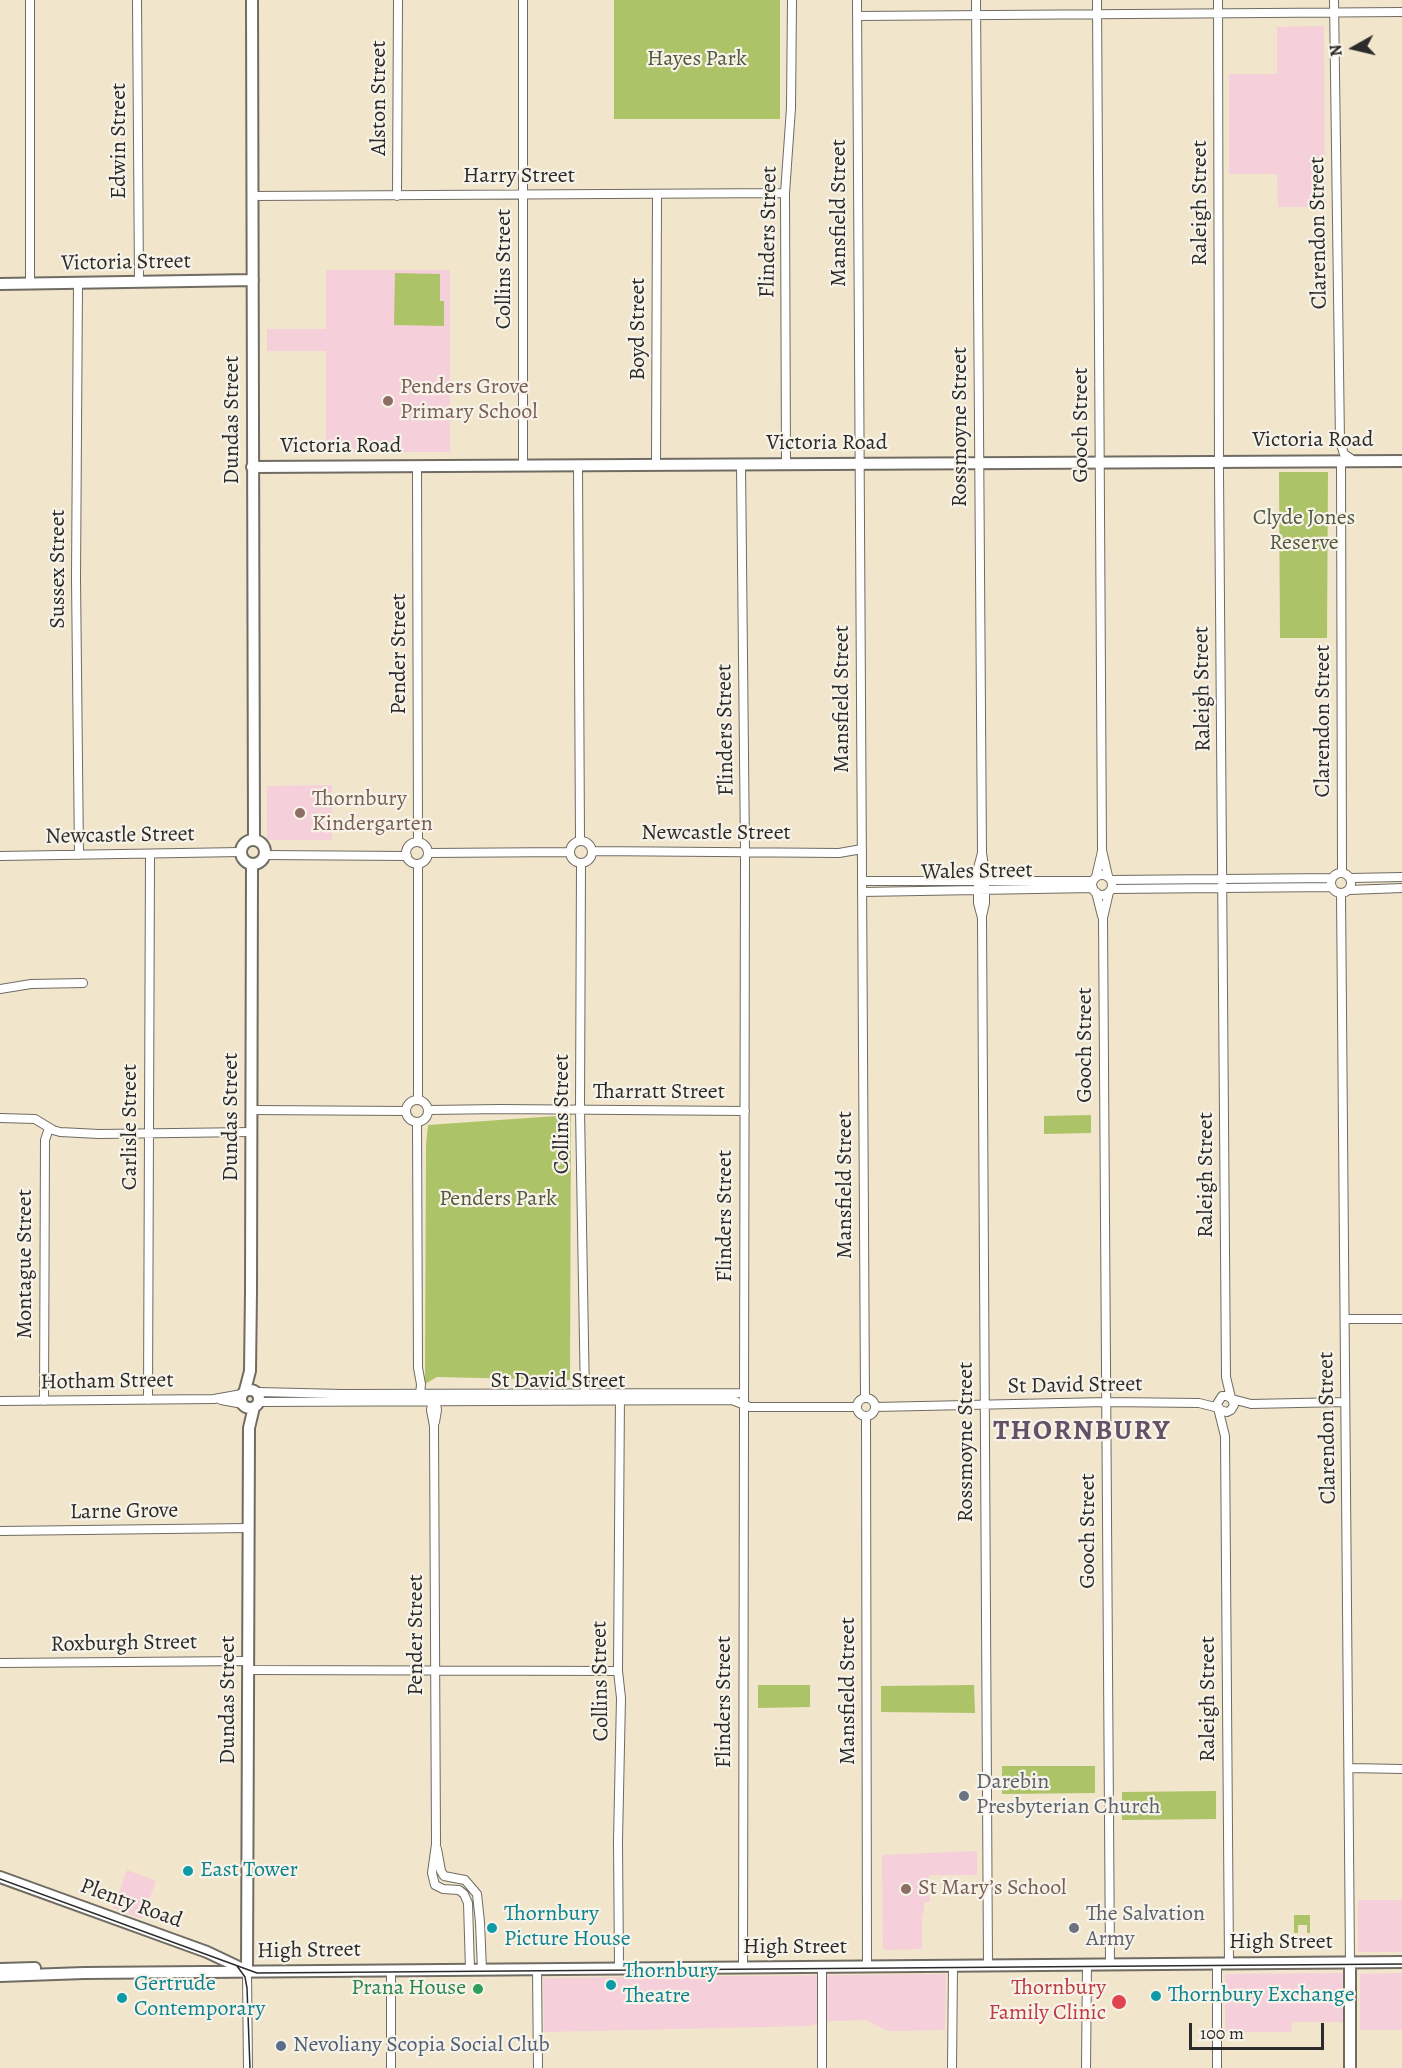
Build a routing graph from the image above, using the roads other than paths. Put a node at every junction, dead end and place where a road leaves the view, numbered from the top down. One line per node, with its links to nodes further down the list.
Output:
1 (30, 0): 27 (street)
2 (137, 0): 25 (street, Edwin Street)
3 (252, 0): 21 (street, Dundas Street)
4 (398, 0): 22 (street, Alston Street)
5 (523, 0): 20 (street, Collins Street)
6 (792, 0): 18 (street, Flinders Street)
7 (857, 0): 17 (street, Mansfield Street)
8 (976, 0): 16 (street, Rossmoyne Street)
9 (1097, 0): 15 (street, Gooch Street)
10 (1218, 0): 12 (street, Raleigh Street)
11 (1334, 0): 14 (street, Clarendon Street)
12 (1218, 12): 14 (street); 15 (street); 30 (street, Raleigh Street)
13 (1402, 12): 14 (street)
14 (1334, 13): 29 (street, Clarendon Street)
15 (1098, 14): 16 (street); 32 (street, Gooch Street)
16 (976, 15): 17 (street); 33 (street, Rossmoyne Street)
17 (857, 16): 36 (street, Mansfield Street)
18 (785, 193): 19 (street, Harry Street); 35 (street, Flinders Street)
19 (657, 194): 20 (street, Harry Street); 39 (street, Boyd Street)
20 (523, 195): 22 (street, Harry Street); 37 (street, Collins Street)
21 (252, 196): 22 (street, Harry Street); 23 (street, Dundas Street)
22 (397, 196)
23 (252, 280): 25 (street, Victoria Street); 41 (street, Dundas Street)
24 (78, 282): 25 (street, Victoria Street); 27 (street, Victoria Street); 53 (street, Sussex Street)
25 (139, 282)
26 (0, 284): 27 (street, Victoria Street)
27 (30, 284)
28 (1341, 460): 29 (street, Victoria Road); 30 (street, Victoria Road); 60 (street, Clarendon Street)
29 (1353, 460): 31 (street, Victoria Road)
30 (1219, 461): 32 (street, Victoria Road); 67 (street, Raleigh Street)
31 (1402, 461)
32 (1100, 462): 33 (street, Victoria Road); 45 (street, Gooch Street)
33 (979, 463): 36 (street, Victoria Road); 65 (street, Rossmoyne Street)
34 (741, 464): 35 (street, Victoria Road); 39 (street, Victoria Road); 49 (street, Flinders Street)
35 (786, 464): 36 (street, Victoria Road)
36 (859, 464): 51 (street, Mansfield Street)
37 (523, 465): 38 (street, Victoria Road); 40 (street, Victoria Road)
38 (578, 465): 39 (street, Victoria Road); 43 (street)
39 (656, 465)
40 (417, 466): 41 (street, Victoria Road); 44 (street, Pender Street)
41 (252, 467): 42 (street, Dundas Street)
42 (254, 840): 47 (street); 54 (street)
43 (580, 841): 46 (street); 48 (street)
44 (418, 842): 50 (street); 56 (street)
45 (1102, 850): 61 (street, Gooch Street); 68 (street, Gooch Street)
46 (592, 851): 49 (street, Newcastle Street); 57 (street)
47 (241, 852): 52 (street, Newcastle Street); 59 (street)
48 (570, 852): 50 (street); 57 (street)
49 (746, 852): 51 (street, Newcastle Street); 84 (street, Flinders Street)
50 (428, 853): 58 (street)
51 (862, 853): 66 (street, Mansfield Street)
52 (150, 854): 53 (street, Newcastle Street); 89 (street, Carlisle Street)
53 (79, 855): 55 (street, Newcastle Street)
54 (265, 855): 56 (street); 59 (street)
55 (0, 856)
56 (407, 856): 58 (street)
57 (581, 863): 82 (street, Collins Street)
58 (418, 864): 79 (street)
59 (252, 865): 80 (street, Dundas Street)
60 (1342, 873): 62 (street); 63 (street)
61 (1110, 878): 67 (street); 68 (street); 73 (street, Gooch Street)
62 (1332, 878): 67 (street); 69 (street)
63 (1351, 878): 64 (street); 72 (street)
64 (1402, 878)
65 (982, 880): 66 (street, Wales Street); 68 (street, Wales Street); 71 (street, Rossmoyne Street)
66 (862, 881): 74 (street, Mansfield Street)
67 (1223, 884): 69 (street); 73 (street); 92 (street, Raleigh Street)
68 (1094, 885): 71 (street, Wales Street); 73 (street); 76 (street, Gooch Street)
69 (1332, 887): 75 (street)
70 (1402, 888): 72 (street)
71 (982, 890): 74 (street, Wales Street); 110 (street, Rossmoyne Street)
72 (1349, 890): 75 (street)
73 (1110, 891): 76 (street, Gooch Street)
74 (862, 892): 97 (street, Mansfield Street)
75 (1341, 893): 90 (street, Clarendon Street)
76 (1103, 918): 105 (street, Gooch Street)
77 (82, 983): 78 (street)
78 (0, 989)
79 (418, 1099): 81 (street); 83 (street)
80 (252, 1110): 83 (street); 88 (street, Dundas Street)
81 (429, 1110): 82 (street, Tharratt Street); 86 (street)
82 (580, 1110): 84 (street, Tharratt Street); 95 (street, Collins Street)
83 (406, 1111): 86 (street)
84 (745, 1111): 93 (street, Flinders Street)
85 (0, 1118): 87 (street)
86 (417, 1122): 94 (street)
87 (48, 1128): 89 (street); 104 (street, Montague Street)
88 (251, 1132): 89 (street); 98 (street, Dundas Street)
89 (149, 1133): 102 (street, Carlisle Street)
90 (1345, 1319): 91 (street); 106 (street, Clarendon Street)
91 (1402, 1319)
92 (1226, 1377): 100 (street, Raleigh Street); 101 (street, Raleigh Street)
93 (744, 1393): 96 (street, St David Street); 109 (street, Flinders Street)
94 (418, 1396): 98 (street, St David Street); 99 (street, St David Street)
95 (585, 1397): 96 (street, St David Street); 99 (street, St David Street)
96 (620, 1397): 109 (street, St David Street); 122 (street, Collins Street)
97 (865, 1397): 111 (street); 112 (street)
98 (250, 1398): 102 (street, Hotham Street); 117 (street, Dundas Street)
99 (434, 1398): 121 (street, Pender Street)
100 (1220, 1398): 101 (street); 107 (street, St David Street); 113 (street)
101 (1231, 1398): 108 (street); 114 (street)
102 (148, 1400): 104 (street, Hotham Street)
103 (0, 1401): 104 (street, Hotham Street)
104 (44, 1401)
105 (1107, 1402): 107 (street, St David Street); 110 (street, St David Street); 130 (street, Gooch Street)
106 (1345, 1402): 108 (street); 123 (street, Clarendon Street)
107 (1203, 1403): 113 (street, St David Street)
108 (1246, 1403): 114 (street)
109 (744, 1405): 111 (street, St David Street); 135 (street, Flinders Street)
110 (985, 1406): 112 (street, St David Street); 131 (street, Rossmoyne Street)
111 (856, 1407): 115 (street)
112 (875, 1407): 115 (street)
113 (1219, 1409): 114 (street); 116 (street, Raleigh Street)
114 (1232, 1409): 116 (street, Raleigh Street)
115 (866, 1416): 133 (street, Mansfield Street)
116 (1225, 1436): 129 (street, Raleigh Street)
117 (249, 1528): 118 (street, Larne Grove); 120 (street, Dundas Street)
118 (0, 1531)
119 (0, 1663): 120 (street, Roxburgh Street)
120 (248, 1666): 121 (street, Roxburgh Street); 143 (street, Dundas Street)
121 (436, 1671): 122 (street, Roxburgh Street); 125 (street, Pender Street)
122 (618, 1671): 137 (street, Collins Street)
123 (1349, 1768): 124 (street); 127 (street, Clarendon Street)
124 (1402, 1769)
125 (436, 1844): 140 (street, Pender Street); 141 (street, Pender Street)
126 (0, 1876): 143 (street, Plenty Road)
127 (1350, 1962): 128 (street, High Street); 129 (street, High Street); 151 (street)
128 (1402, 1962)
129 (1223, 1963): 130 (street, High Street); 150 (street, Raleigh Street)
130 (1110, 1964): 132 (street, High Street)
131 (988, 1965): 132 (street, High Street); 134 (street, High Street)
132 (1087, 1965): 149 (street)
133 (867, 1966): 134 (street, High Street); 136 (street, High Street)
134 (953, 1966): 148 (street)
135 (743, 1967): 136 (street, High Street); 137 (street, High Street)
136 (822, 1967): 147 (street)
137 (619, 1968): 138 (street, High Street)
138 (537, 1969): 141 (street, High Street); 146 (street)
139 (391, 1970): 140 (street, High Street); 143 (street, High Street); 145 (street)
140 (470, 1970): 141 (street, High Street)
141 (482, 1970)
142 (1, 1972): 143 (street, High Street)
143 (248, 1972): 144 (street)
144 (248, 2068)
145 (391, 2068)
146 (538, 2068)
147 (822, 2068)
148 (952, 2068)
149 (1086, 2068)
150 (1217, 2068)
151 (1350, 2068)

